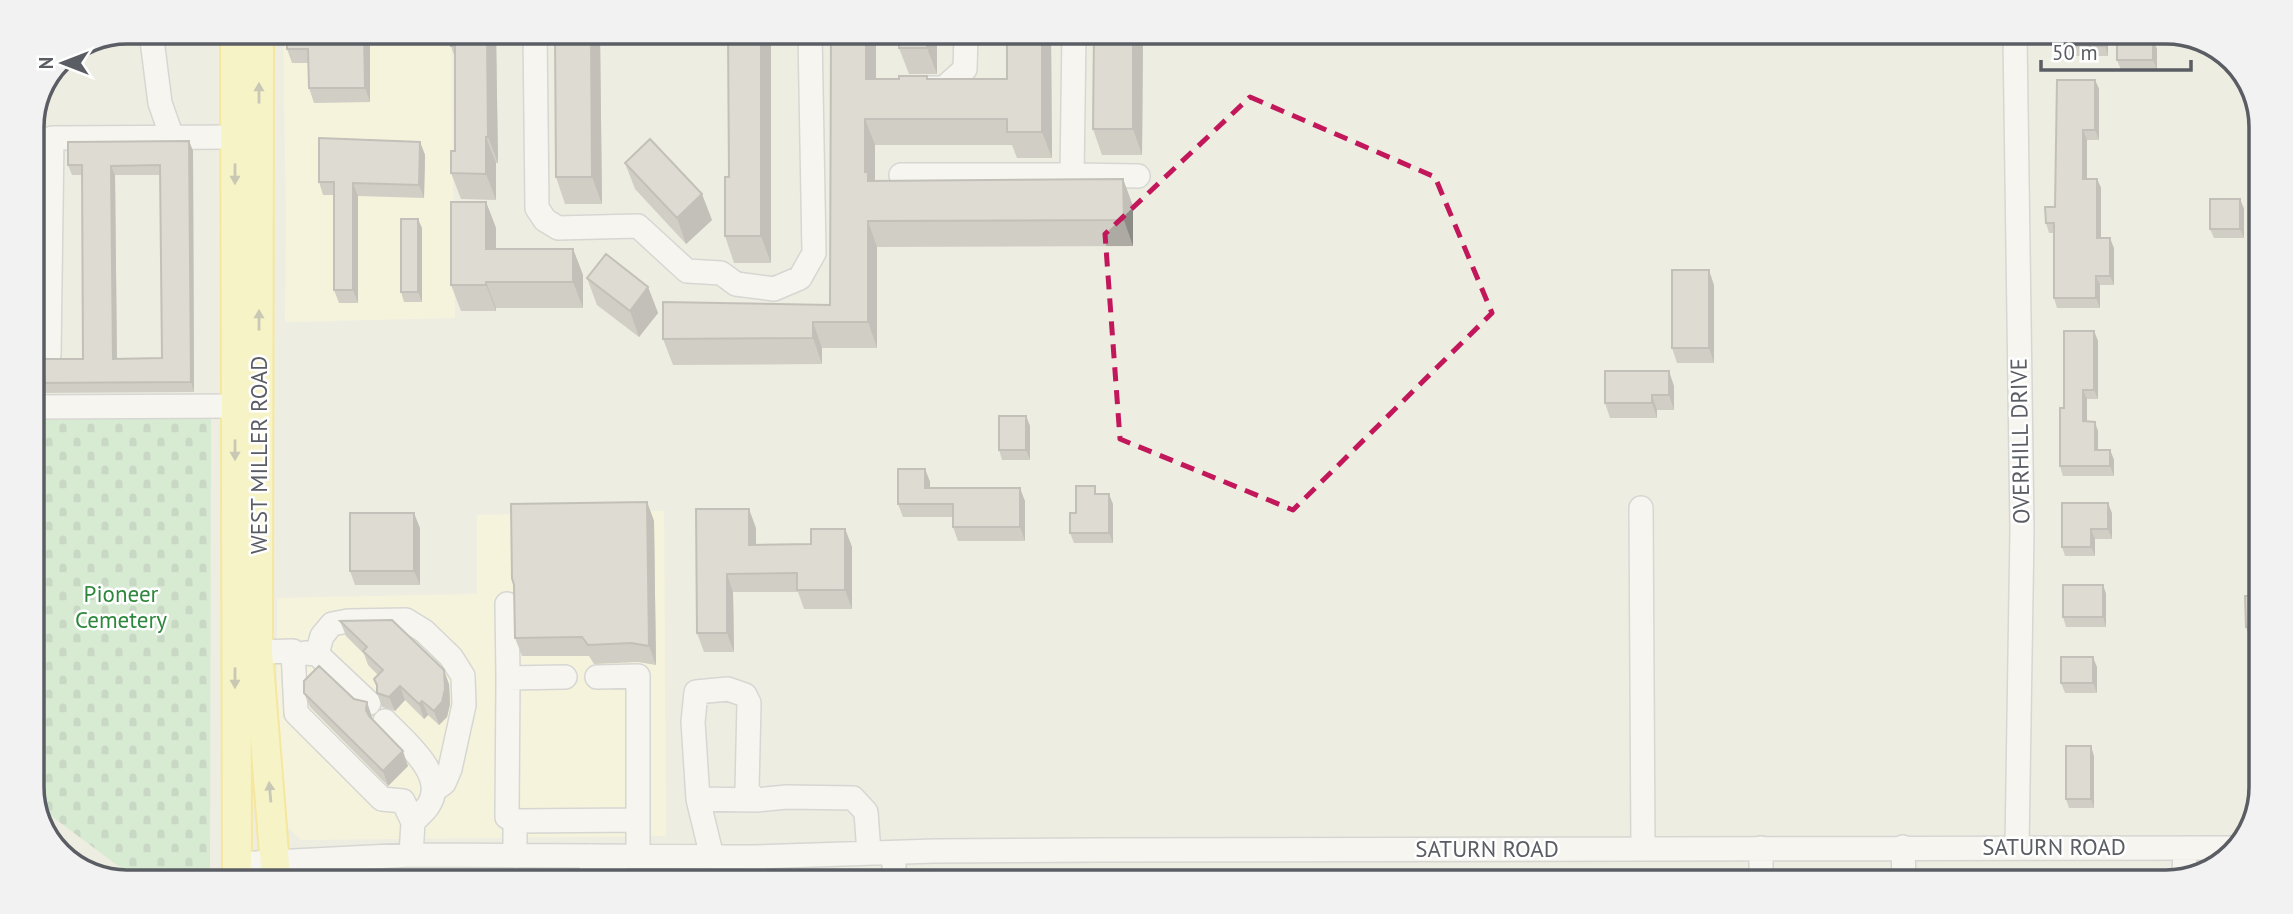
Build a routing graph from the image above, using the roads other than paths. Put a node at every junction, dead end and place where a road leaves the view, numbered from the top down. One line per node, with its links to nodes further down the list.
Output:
1 (153, 44): 10 (street)
2 (235, 44): 11 (main road, WEST MILLER ROAD)
3 (259, 44): 23 (main road, WEST MILLER ROAD, one-way to 3)
4 (535, 44): 5 (street)
5 (810, 44)
6 (966, 44): 9 (street)
7 (1074, 44): 14 (street)
8 (2015, 44): 37 (street, OVERHILL DRIVE)
9 (910, 88)
10 (172, 137): 11 (street); 12 (street)
11 (235, 137): 18 (main road, WEST MILLER ROAD, one-way to 18)
12 (44, 138)
13 (901, 175): 14 (street)
14 (1072, 176): 15 (street)
15 (1138, 176)
16 (44, 200): 17 (street)
17 (44, 355)
18 (235, 406): 19 (street); 52 (main road, WEST MILLER ROAD, one-way to 52)
19 (44, 407)
20 (1641, 508): 38 (street)
21 (507, 604): 27 (street)
22 (293, 651): 23 (street); 24 (street); 35 (street)
23 (258, 652): 51 (main road, WEST MILLER ROAD, one-way to 23)
24 (317, 654): 28 (street); 30 (street)
25 (565, 677): 27 (street)
26 (597, 677): 33 (street)
27 (508, 678): 34 (street)
28 (369, 703)
29 (386, 721): 30 (street)
30 (433, 791): 35 (street)
31 (698, 799): 32 (street); 32 (street); 46 (street)
32 (756, 800): 42 (street)
33 (638, 820): 34 (street); 45 (street)
34 (515, 821): 47 (street)
35 (413, 822): 44 (street)
36 (1903, 847): 37 (street, SATURN ROAD); 39 (street, SATURN ROAD); 56 (street)
37 (2017, 847): 41 (street, SATURN ROAD)
38 (1643, 848): 39 (street, SATURN ROAD); 43 (street, SATURN ROAD)
39 (1761, 848): 55 (street)
40 (2222, 848): 41 (street, SATURN ROAD)
41 (2185, 849): 50 (street)
42 (869, 853): 43 (street, SATURN ROAD); 49 (street, SATURN ROAD)
43 (894, 853): 54 (street)
44 (411, 855): 47 (street, SATURN ROAD); 51 (street, SATURN ROAD)
45 (638, 856): 46 (street, SATURN ROAD); 48 (street, SATURN ROAD)
46 (712, 857): 49 (street, SATURN ROAD)
47 (530, 863): 48 (street, SATURN ROAD)
48 (603, 867)
49 (755, 868)
50 (2184, 868)
51 (276, 869): 53 (street, SATURN ROAD)
52 (236, 870)
53 (256, 870)
54 (894, 870)
55 (1761, 870)
56 (1904, 870)

